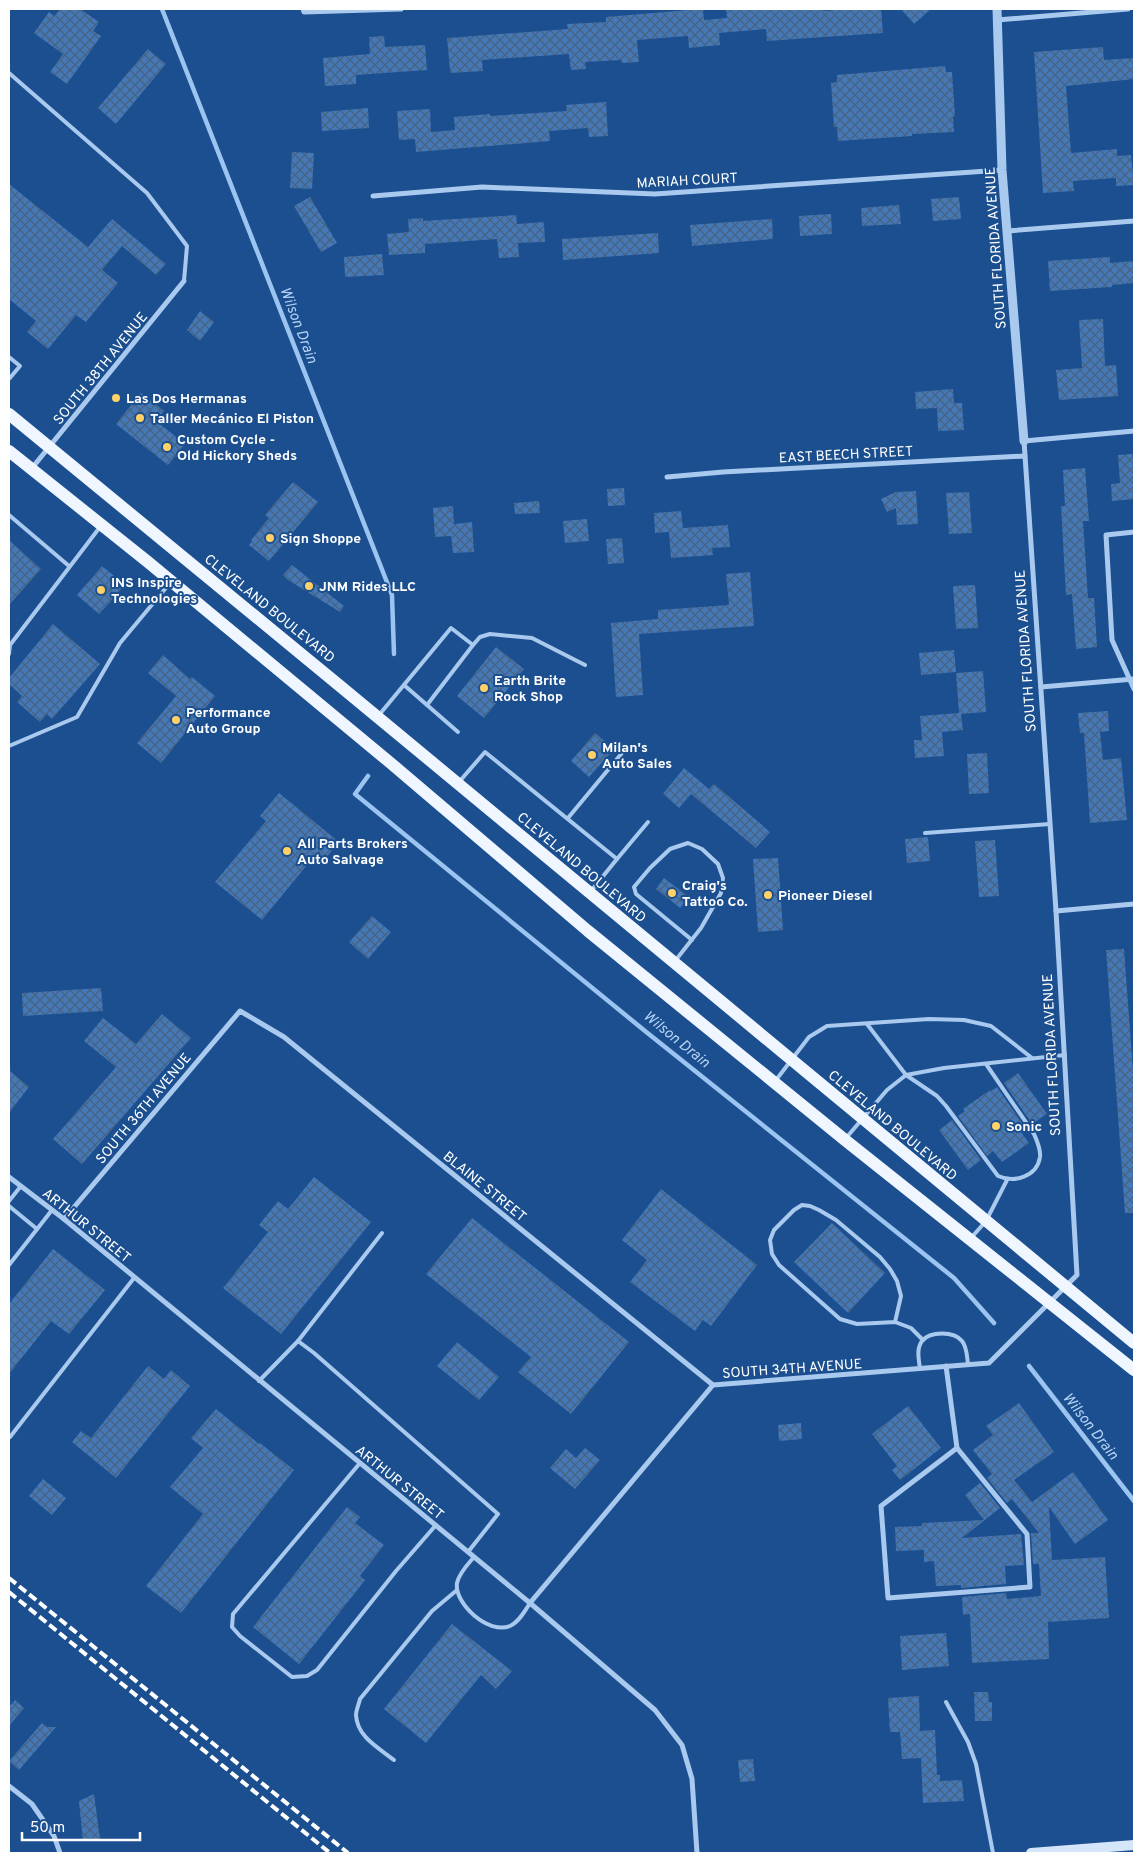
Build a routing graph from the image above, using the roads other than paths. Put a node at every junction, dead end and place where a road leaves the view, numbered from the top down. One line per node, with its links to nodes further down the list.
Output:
1 (400, 9): 4 (street)
2 (997, 9): 5 (street, SOUTH FLORIDA AVENUE)
3 (1128, 9): 5 (street)
4 (303, 10)
5 (997, 20): 7 (street, SOUTH FLORIDA AVENUE)
6 (9, 73): 11 (lane)
7 (1002, 170): 8 (street, MARIAH COURT); 10 (street, SOUTH FLORIDA AVENUE)
8 (373, 196)
9 (1134, 221): 10 (street)
10 (1007, 231): 16 (street, SOUTH FLORIDA AVENUE)
11 (184, 281): 17 (street, SOUTH 38TH AVENUE)
12 (9, 357): 13 (lane)
13 (9, 379)
14 (9, 414): 17 (main road, CLEVELAND BOULEVARD)
15 (1134, 431): 16 (street)
16 (1024, 441): 19 (street, SOUTH FLORIDA AVENUE)
17 (50, 447): 20 (street, SOUTH 38TH AVENUE); 36 (main road, CLEVELAND BOULEVARD)
18 (9, 451): 20 (main road)
19 (1025, 456): 21 (street, EAST BEECH STREET); 33 (street, SOUTH FLORIDA AVENUE)
20 (32, 468): 23 (main road)
21 (667, 477)
22 (9, 515): 25 (lane)
23 (101, 524): 25 (lane); 26 (main road)
24 (1134, 532): 31 (street)
25 (69, 566): 27 (lane)
26 (171, 581): 38 (lane); 58 (main road)
27 (9, 645): 29 (lane)
28 (473, 645): 30 (lane); 32 (lane); 35 (lane)
29 (9, 654)
30 (585, 665)
31 (1132, 679): 33 (street); 34 (street)
32 (404, 685): 35 (lane); 36 (lane)
33 (1041, 687): 43 (street, SOUTH FLORIDA AVENUE)
34 (1134, 690)
35 (427, 705): 37 (lane)
36 (378, 717): 40 (main road, CLEVELAND BOULEVARD)
37 (458, 732)
38 (9, 746)
39 (622, 753): 41 (lane)
40 (458, 783): 41 (lane); 46 (main road, CLEVELAND BOULEVARD)
41 (568, 818): 45 (lane)
42 (648, 822): 45 (lane)
43 (1050, 824): 44 (lane); 48 (street, SOUTH FLORIDA AVENUE)
44 (925, 833)
45 (617, 859): 46 (lane)
46 (589, 892): 50 (main road, CLEVELAND BOULEVARD)
47 (1134, 904): 48 (street)
48 (1056, 912): 53 (street, SOUTH FLORIDA AVENUE)
49 (692, 940): 49 (lane); 50 (lane)
50 (674, 963): 55 (main road, CLEVELAND BOULEVARD)
51 (240, 1011): 67 (street, SOUTH 36TH AVENUE); 85 (street, BLAINE STREET)
52 (867, 1024): 54 (lane); 55 (lane); 57 (lane)
53 (1065, 1055): 54 (lane); 74 (street, SOUTH FLORIDA AVENUE)
54 (1032, 1058): 56 (lane)
55 (791, 1060): 58 (lane); 59 (main road, CLEVELAND BOULEVARD)
56 (986, 1064): 57 (lane); 62 (lane)
57 (906, 1075): 59 (lane); 62 (lane)
58 (774, 1083): 60 (main road)
59 (862, 1119): 60 (lane); 68 (main road, CLEVELAND BOULEVARD)
60 (845, 1140): 71 (main road)
61 (9, 1176): 63 (street, ARTHUR STREET)
62 (1007, 1180): 68 (lane)
63 (22, 1186): 64 (lane); 66 (street, ARTHUR STREET)
64 (9, 1202)
65 (9, 1206): 69 (lane)
66 (52, 1210): 67 (street, ARTHUR STREET); 69 (lane)
67 (64, 1220): 73 (street, ARTHUR STREET)
68 (986, 1221): 71 (lane); 74 (main road, CLEVELAND BOULEVARD)
69 (37, 1229): 72 (lane)
70 (382, 1233): 78 (lane)
71 (970, 1240): 75 (main road)
72 (9, 1264)
73 (134, 1278): 84 (street, ARTHUR STREET); 86 (lane)
74 (1065, 1288): 75 (street, SOUTH 34TH AVENUE); 79 (main road, CLEVELAND BOULEVARD)
75 (1050, 1304): 80 (street, SOUTH 34TH AVENUE); 83 (main road)
76 (895, 1322): 76 (lane); 77 (lane)
77 (923, 1340): 80 (lane); 82 (lane)
78 (298, 1341): 84 (lane); 90 (lane)
79 (1134, 1344)
80 (968, 1364): 81 (street, SOUTH 34TH AVENUE)
81 (946, 1366): 82 (street, SOUTH 34TH AVENUE); 87 (street)
82 (920, 1368): 85 (street, SOUTH 34TH AVENUE)
83 (1134, 1370)
84 (259, 1381): 88 (street, ARTHUR STREET)
85 (712, 1385): 93 (street, SOUTH 34TH AVENUE)
86 (10, 1437)
87 (957, 1448): 87 (street)
88 (360, 1463): 89 (street, ARTHUR STREET); 89 (lane)
89 (436, 1525): 90 (street, ARTHUR STREET)
90 (468, 1552): 91 (street, ARTHUR STREET)
91 (474, 1556): 92 (lane); 93 (street, ARTHUR STREET)
92 (457, 1590): 93 (lane); 95 (lane)
93 (530, 1603): 100 (street, ARTHUR STREET)
94 (946, 1702): 101 (lane)
95 (394, 1760)
96 (9, 1786): 99 (street)
97 (1134, 1845): 98 (main road)
98 (1123, 1850): 102 (main road)
99 (60, 1853)
100 (697, 1853)
101 (994, 1853)
102 (1031, 1853)

